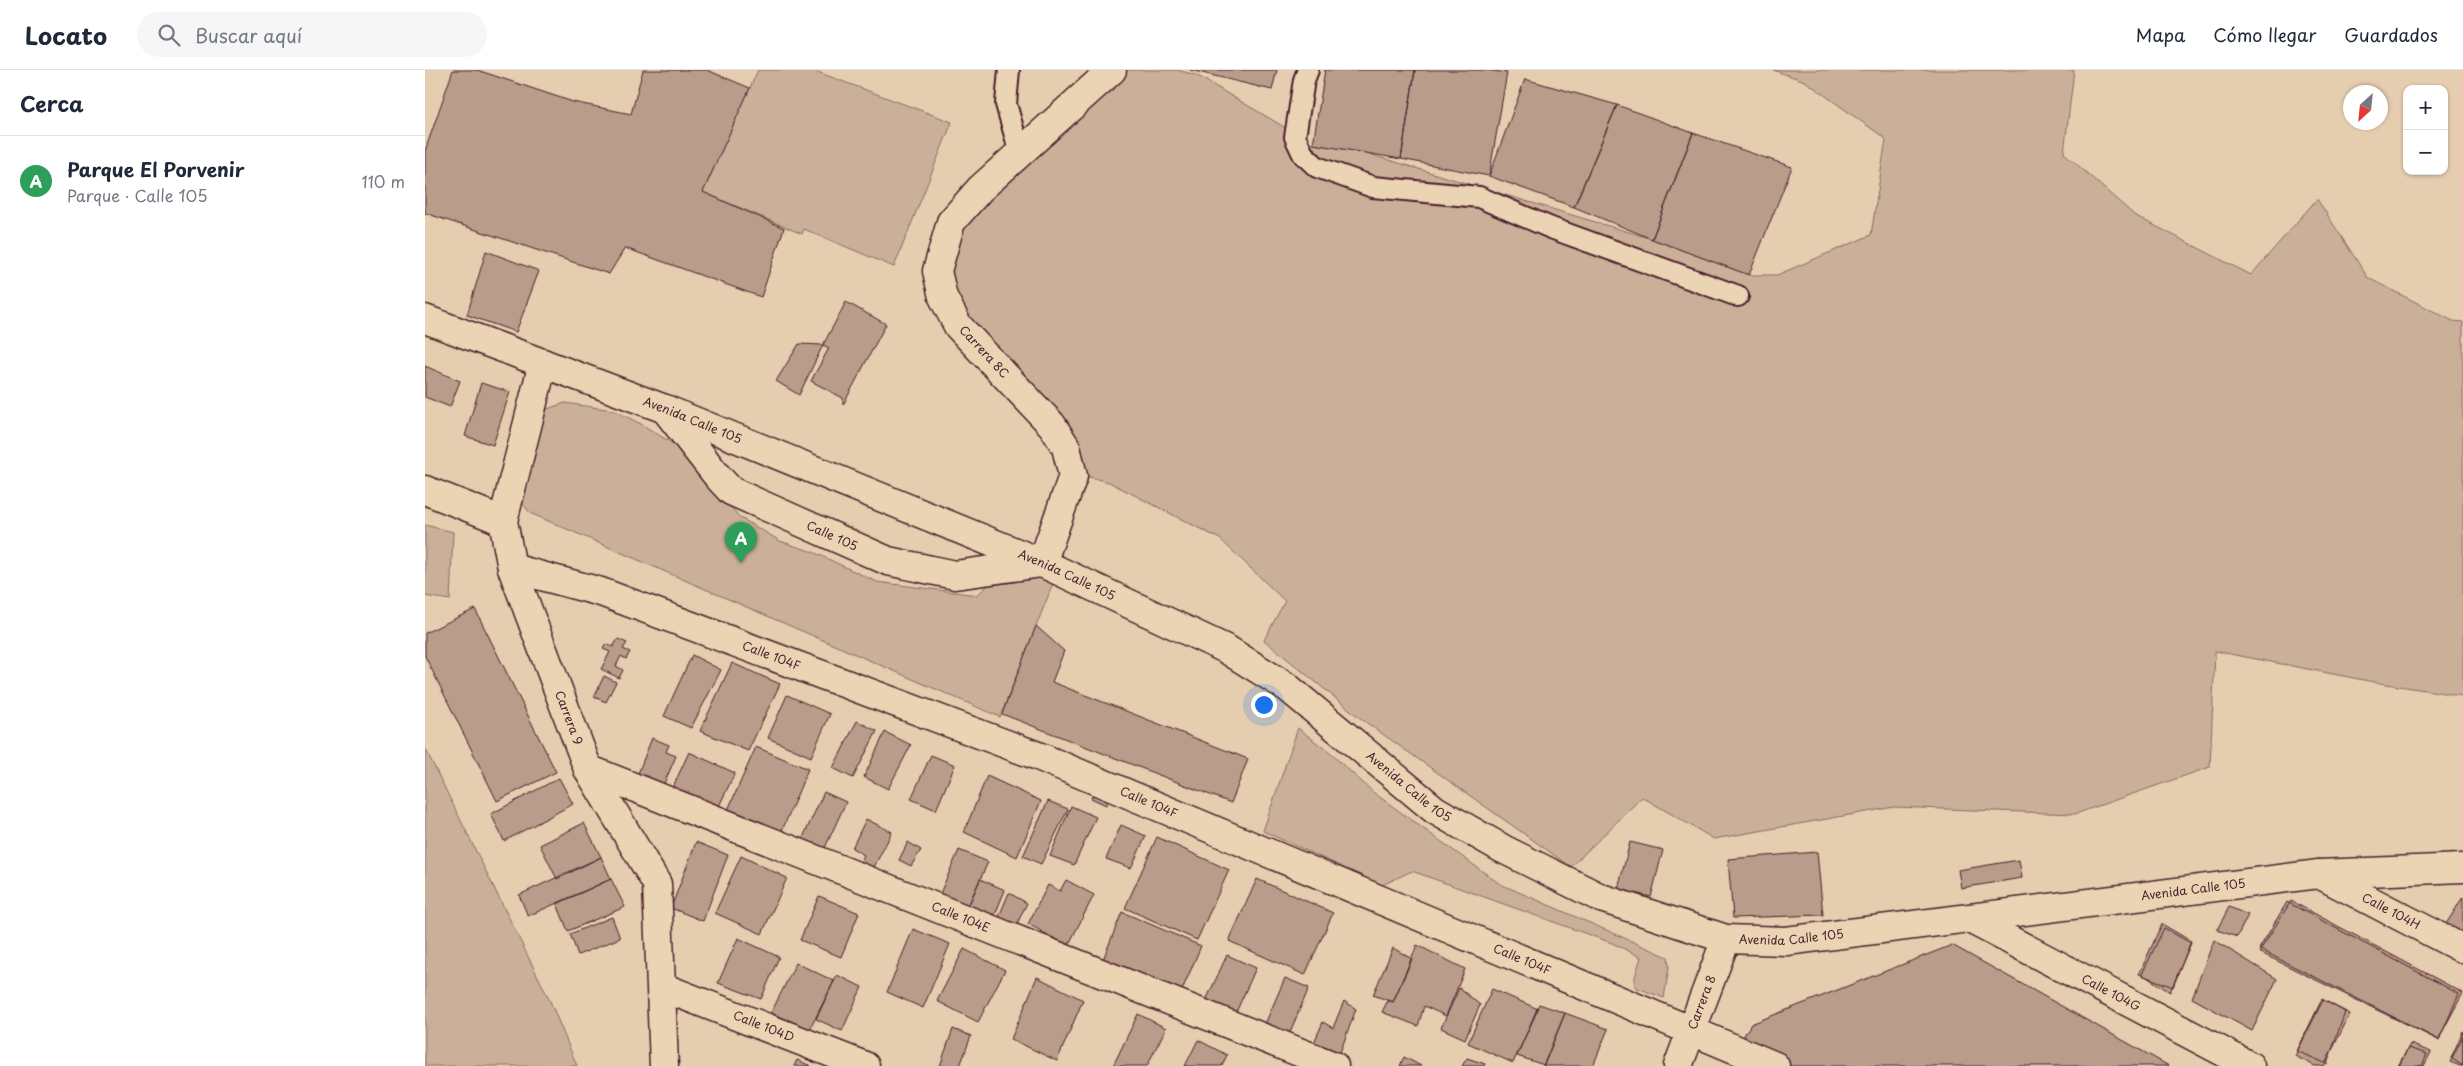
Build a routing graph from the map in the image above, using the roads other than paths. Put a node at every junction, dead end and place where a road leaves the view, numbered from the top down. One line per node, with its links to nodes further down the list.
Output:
1 (1009, 70): 4 (lane)
2 (1112, 70): 4 (street, Carrera 8C)
3 (1308, 70): 5 (lane)
4 (1020, 153): 11 (street, Carrera 8C)
5 (1738, 296)
6 (425, 319): 7 (street, Avenida Calle 105)
7 (543, 364): 8 (street, Avenida Calle 105); 10 (street, Carrera 9)
8 (665, 409): 11 (street, Avenida Calle 105); 11 (street, Calle 105)
9 (425, 490): 10 (street)
10 (503, 521): 12 (street, Carrera 9)
11 (1041, 563): 17 (street, Avenida Calle 105)
12 (512, 568): 13 (street, Carrera 9); 20 (street, Calle 104F)
13 (588, 768): 19 (street, Carrera 9); 23 (street, Calle 104E)
14 (2463, 868): 15 (street, Avenida Calle 105)
15 (2319, 874): 16 (street, Avenida Calle 105); 18 (street, Calle 104H)
16 (1970, 919): 17 (street, Avenida Calle 105); 26 (street, Calle 104G)
17 (1727, 939): 20 (street, Carrera 8)
18 (2463, 949)
19 (662, 987): 21 (street, Carrera 9); 22 (street, Calle 104D)
20 (1693, 1031): 24 (street, Carrera 8); 25 (street, Calle 104F)
21 (664, 1066)
22 (865, 1066)
23 (1334, 1066)
24 (1678, 1066)
25 (1775, 1066)
26 (2251, 1066)

